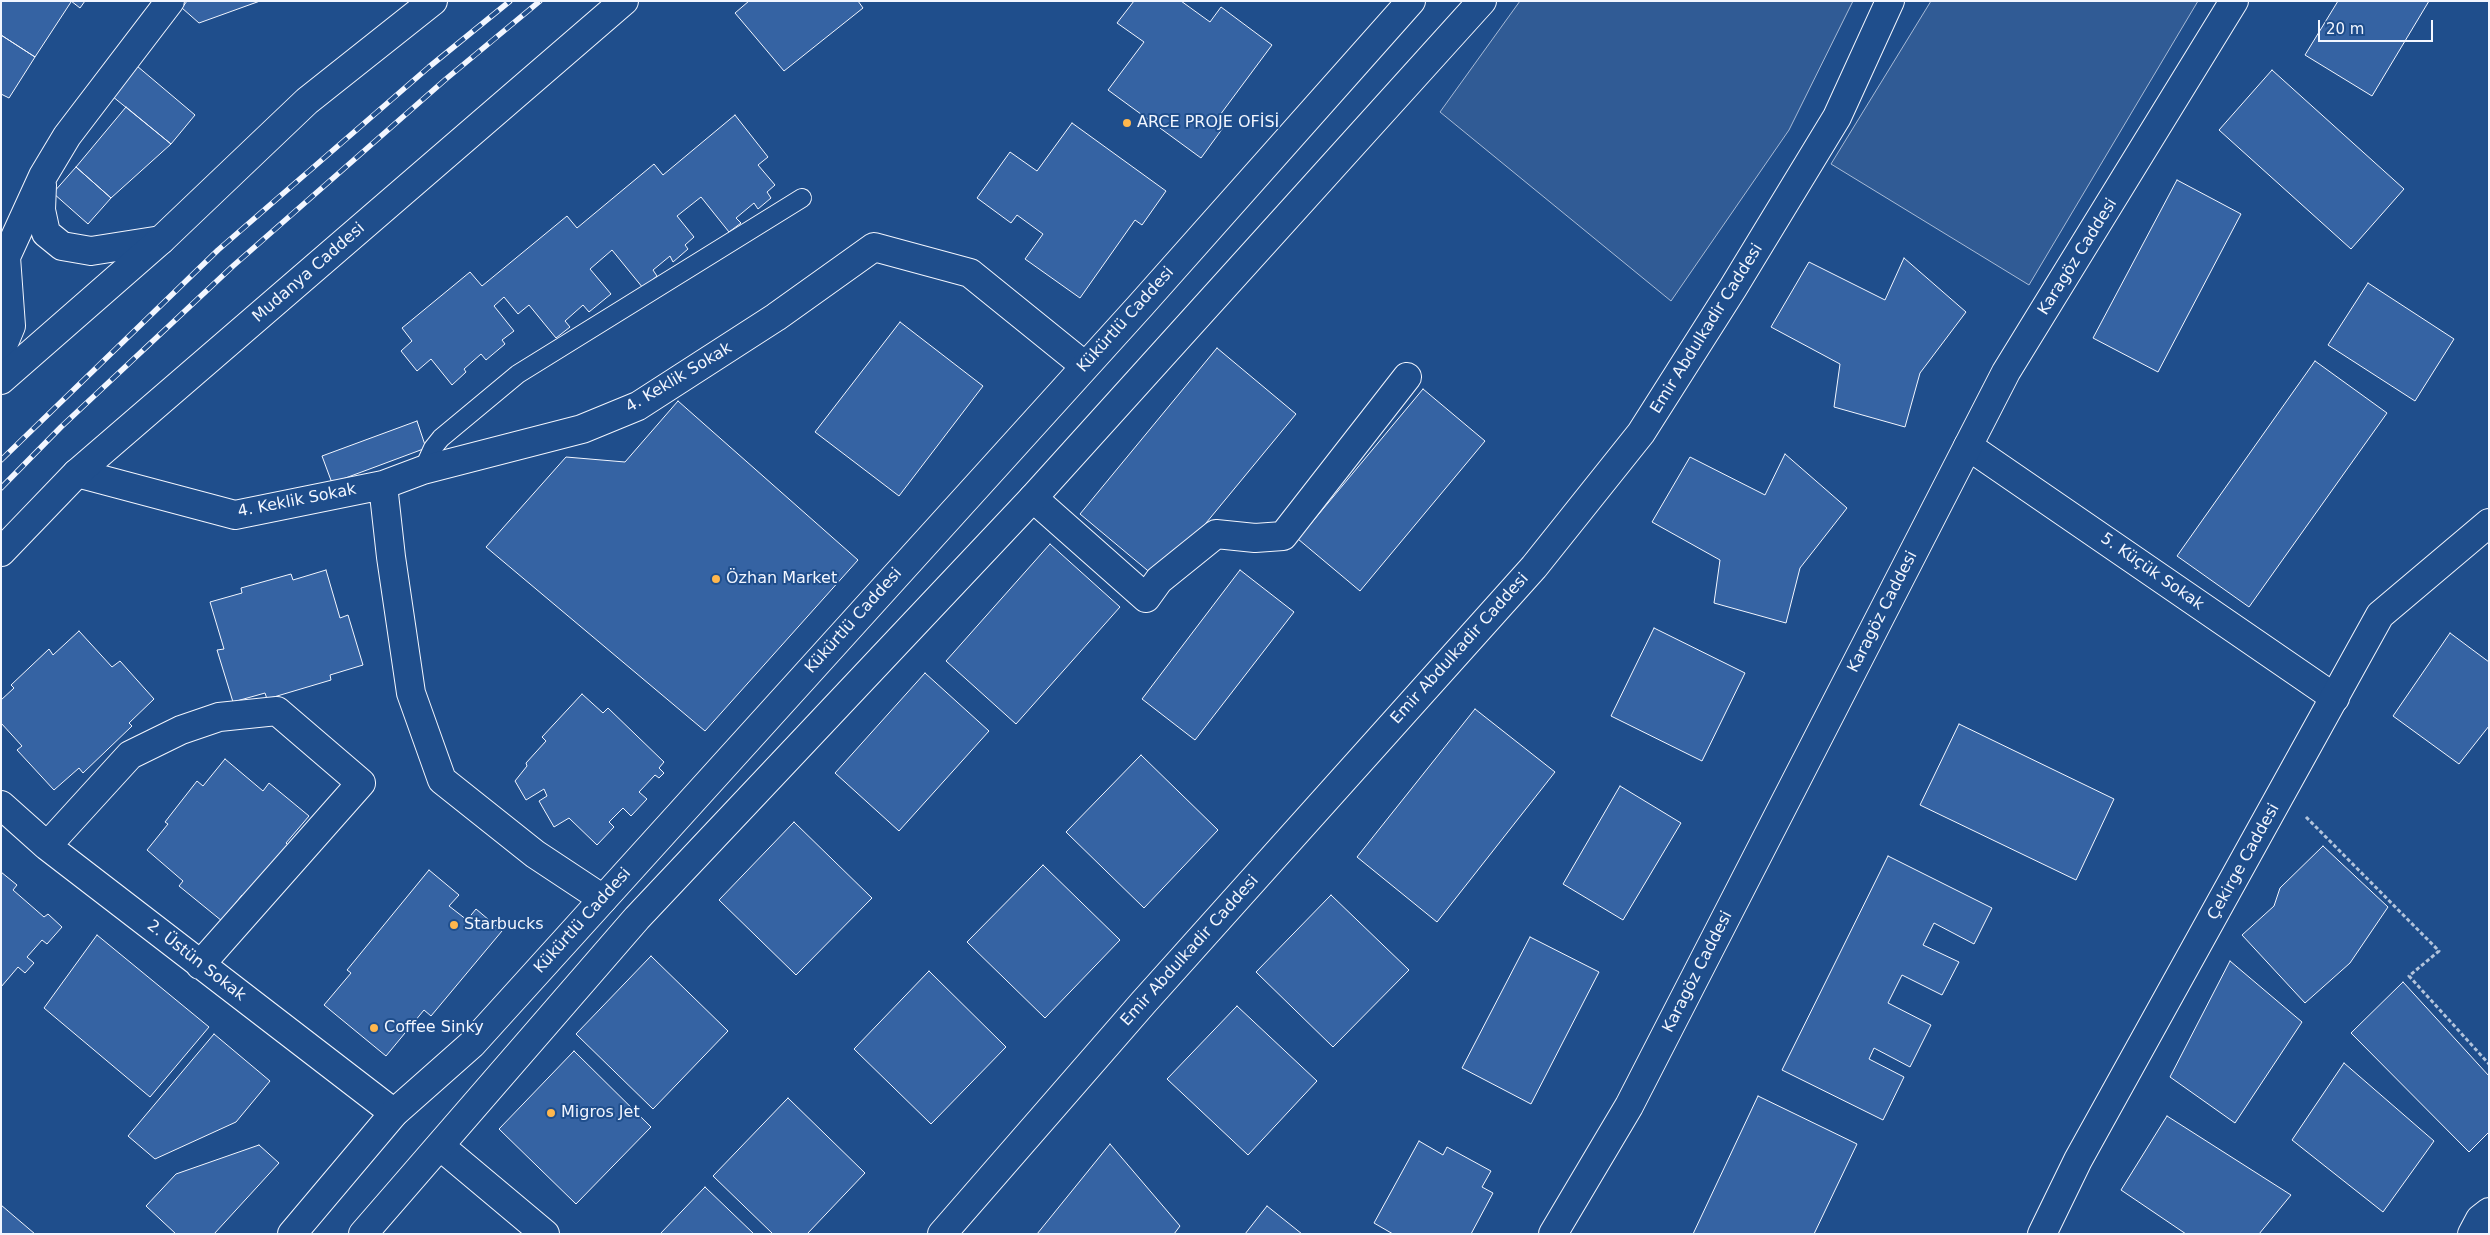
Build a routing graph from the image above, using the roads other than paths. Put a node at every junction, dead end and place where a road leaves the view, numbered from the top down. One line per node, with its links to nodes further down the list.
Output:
1 (170, 1): 8 (main road)
2 (433, 1): 10 (main road)
3 (624, 1): 17 (main road, Mudanya Caddesi)
4 (1412, 1): 12 (main road, Kükürtlü Caddesi)
5 (1482, 1): 19 (main road)
6 (1890, 1): 33 (main road, Emir Abdulkadir Caddesi)
7 (2234, 1): 15 (main road, Karagöz Caddesi)
8 (43, 176): 10 (main road); 11 (main road)
9 (802, 198): 16 (lane)
10 (161, 240): 14 (main road)
11 (1, 350)
12 (1085, 366): 16 (main road, 4. Keklik Sokak); 25 (main road, Kükürtlü Caddesi)
13 (1408, 377): 19 (main road)
14 (1, 380)
15 (1968, 446): 22 (main road, 5. Küçük Sokak); 34 (main road, Karagöz Caddesi)
16 (423, 470): 18 (main road, 4. Keklik Sokak)
17 (77, 472): 18 (main road, 4. Keklik Sokak); 21 (main road, Mudanya Caddesi)
18 (384, 485): 25 (main road)
19 (1033, 498): 28 (main road)
20 (2489, 523): 22 (main road, Çekirge Caddesi)
21 (1, 552)
22 (2335, 698): 35 (main road, Çekirge Caddesi)
23 (1, 804): 24 (main road, 2. Üstün Sokak)
24 (47, 846): 26 (main road, 2. Üstün Sokak); 26 (main road)
25 (603, 899): 27 (main road, Kükürtlü Caddesi)
26 (200, 964): 27 (main road, 2. Üstün Sokak)
27 (394, 1113): 30 (main road, Kükürtlü Caddesi)
28 (440, 1146): 31 (main road); 32 (main road)
29 (2489, 1212): 36 (main road)
30 (292, 1234)
31 (363, 1234)
32 (545, 1234)
33 (942, 1234)
34 (1553, 1234)
35 (2042, 1234)
36 (2472, 1234)

